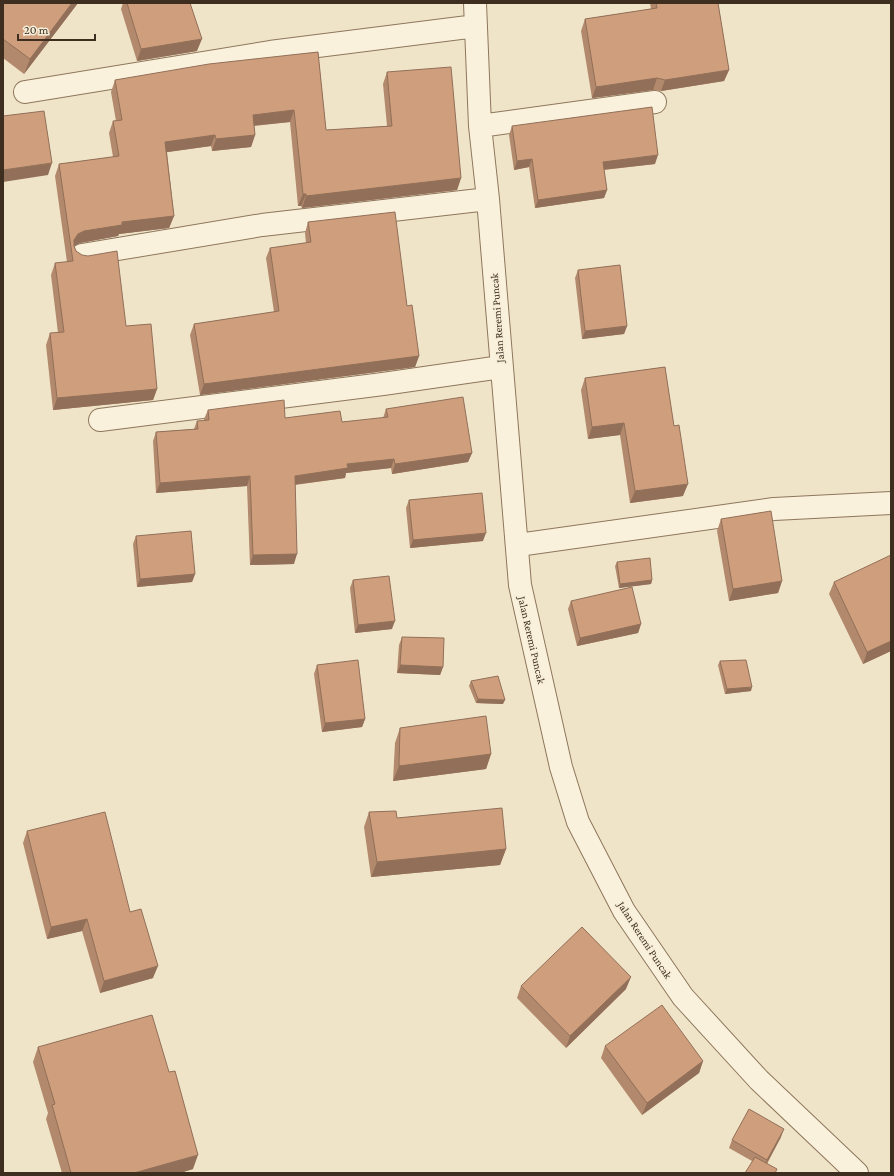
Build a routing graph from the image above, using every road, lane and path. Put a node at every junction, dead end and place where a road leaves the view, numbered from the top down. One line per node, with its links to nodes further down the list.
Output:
1 (475, 3): 2 (street, Jalan Reremi Puncak)
2 (476, 26): 3 (street); 5 (street, Jalan Reremi Puncak)
3 (25, 92)
4 (654, 102): 5 (street)
5 (480, 126): 6 (street, Jalan Reremi Puncak)
6 (488, 199): 7 (street); 8 (street, Jalan Reremi Puncak)
7 (82, 255)
8 (501, 367): 9 (street); 11 (street, Jalan Reremi Puncak)
9 (100, 420)
10 (891, 503): 11 (street)
11 (518, 545): 12 (street, Jalan Reremi Puncak)
12 (856, 1173)

